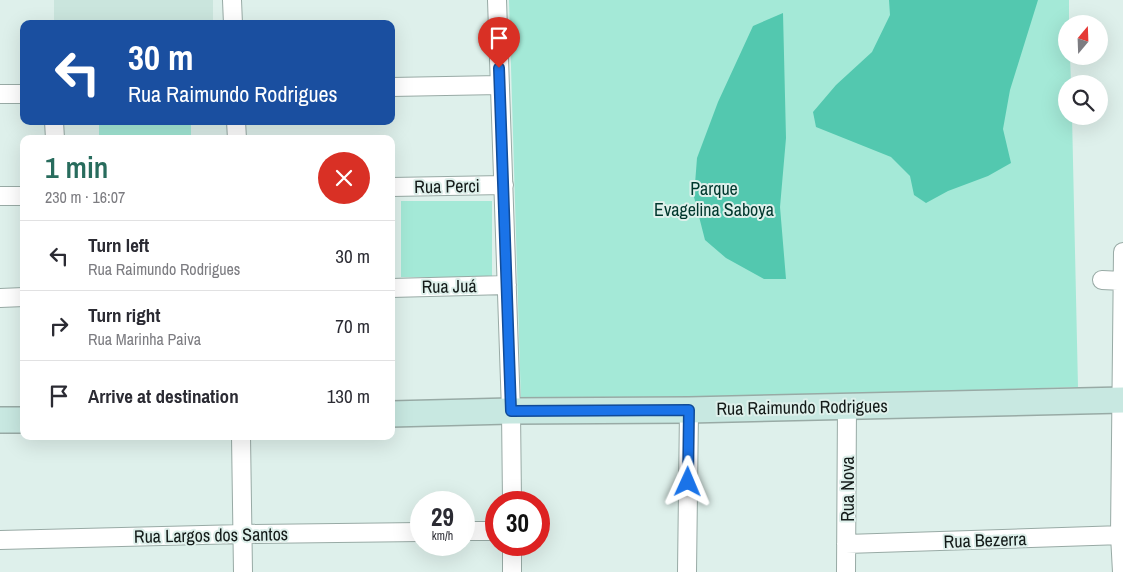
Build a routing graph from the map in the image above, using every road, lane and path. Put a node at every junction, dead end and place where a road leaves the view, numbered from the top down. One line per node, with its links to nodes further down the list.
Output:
1 (232, 0): 3 (street)
2 (497, 0): 4 (street)
3 (233, 20)
4 (500, 85): 5 (street); 8 (street)
5 (395, 87)
6 (0, 94): 7 (street)
7 (20, 94)
8 (504, 185): 9 (street, Rua Perci); 15 (street)
9 (395, 187)
10 (0, 196): 11 (street)
11 (20, 196)
12 (1123, 252): 14 (street)
13 (1102, 280): 14 (street)
14 (1123, 281): 19 (street)
15 (507, 285): 16 (street, Rua Juá); 22 (street)
16 (395, 288)
17 (20, 297): 18 (street)
18 (0, 298)
19 (1122, 400): 20 (main road, Rua Raimundo Rodrigues); 30 (street)
20 (847, 406): 21 (main road, Rua Raimundo Rodrigues); 32 (street, Rua Nova)
21 (689, 410): 22 (main road, Rua Raimundo Rodrigues); 36 (street)
22 (511, 411): 23 (main road, Rua Raimundo Rodrigues); 27 (street)
23 (395, 414)
24 (0, 420): 25 (main road)
25 (20, 420)
26 (241, 440): 29 (street)
27 (512, 491)
28 (410, 532): 29 (street, Rua Largos dos Santos)
29 (243, 534): 31 (street, Rua Largos dos Santos); 34 (street)
30 (1121, 535): 32 (street, Rua Bezerra); 38 (street)
31 (0, 540)
32 (846, 544): 37 (street, Rua Nova)
33 (512, 556): 35 (street)
34 (243, 572)
35 (512, 572)
36 (687, 572)
37 (846, 572)
38 (1122, 572)

